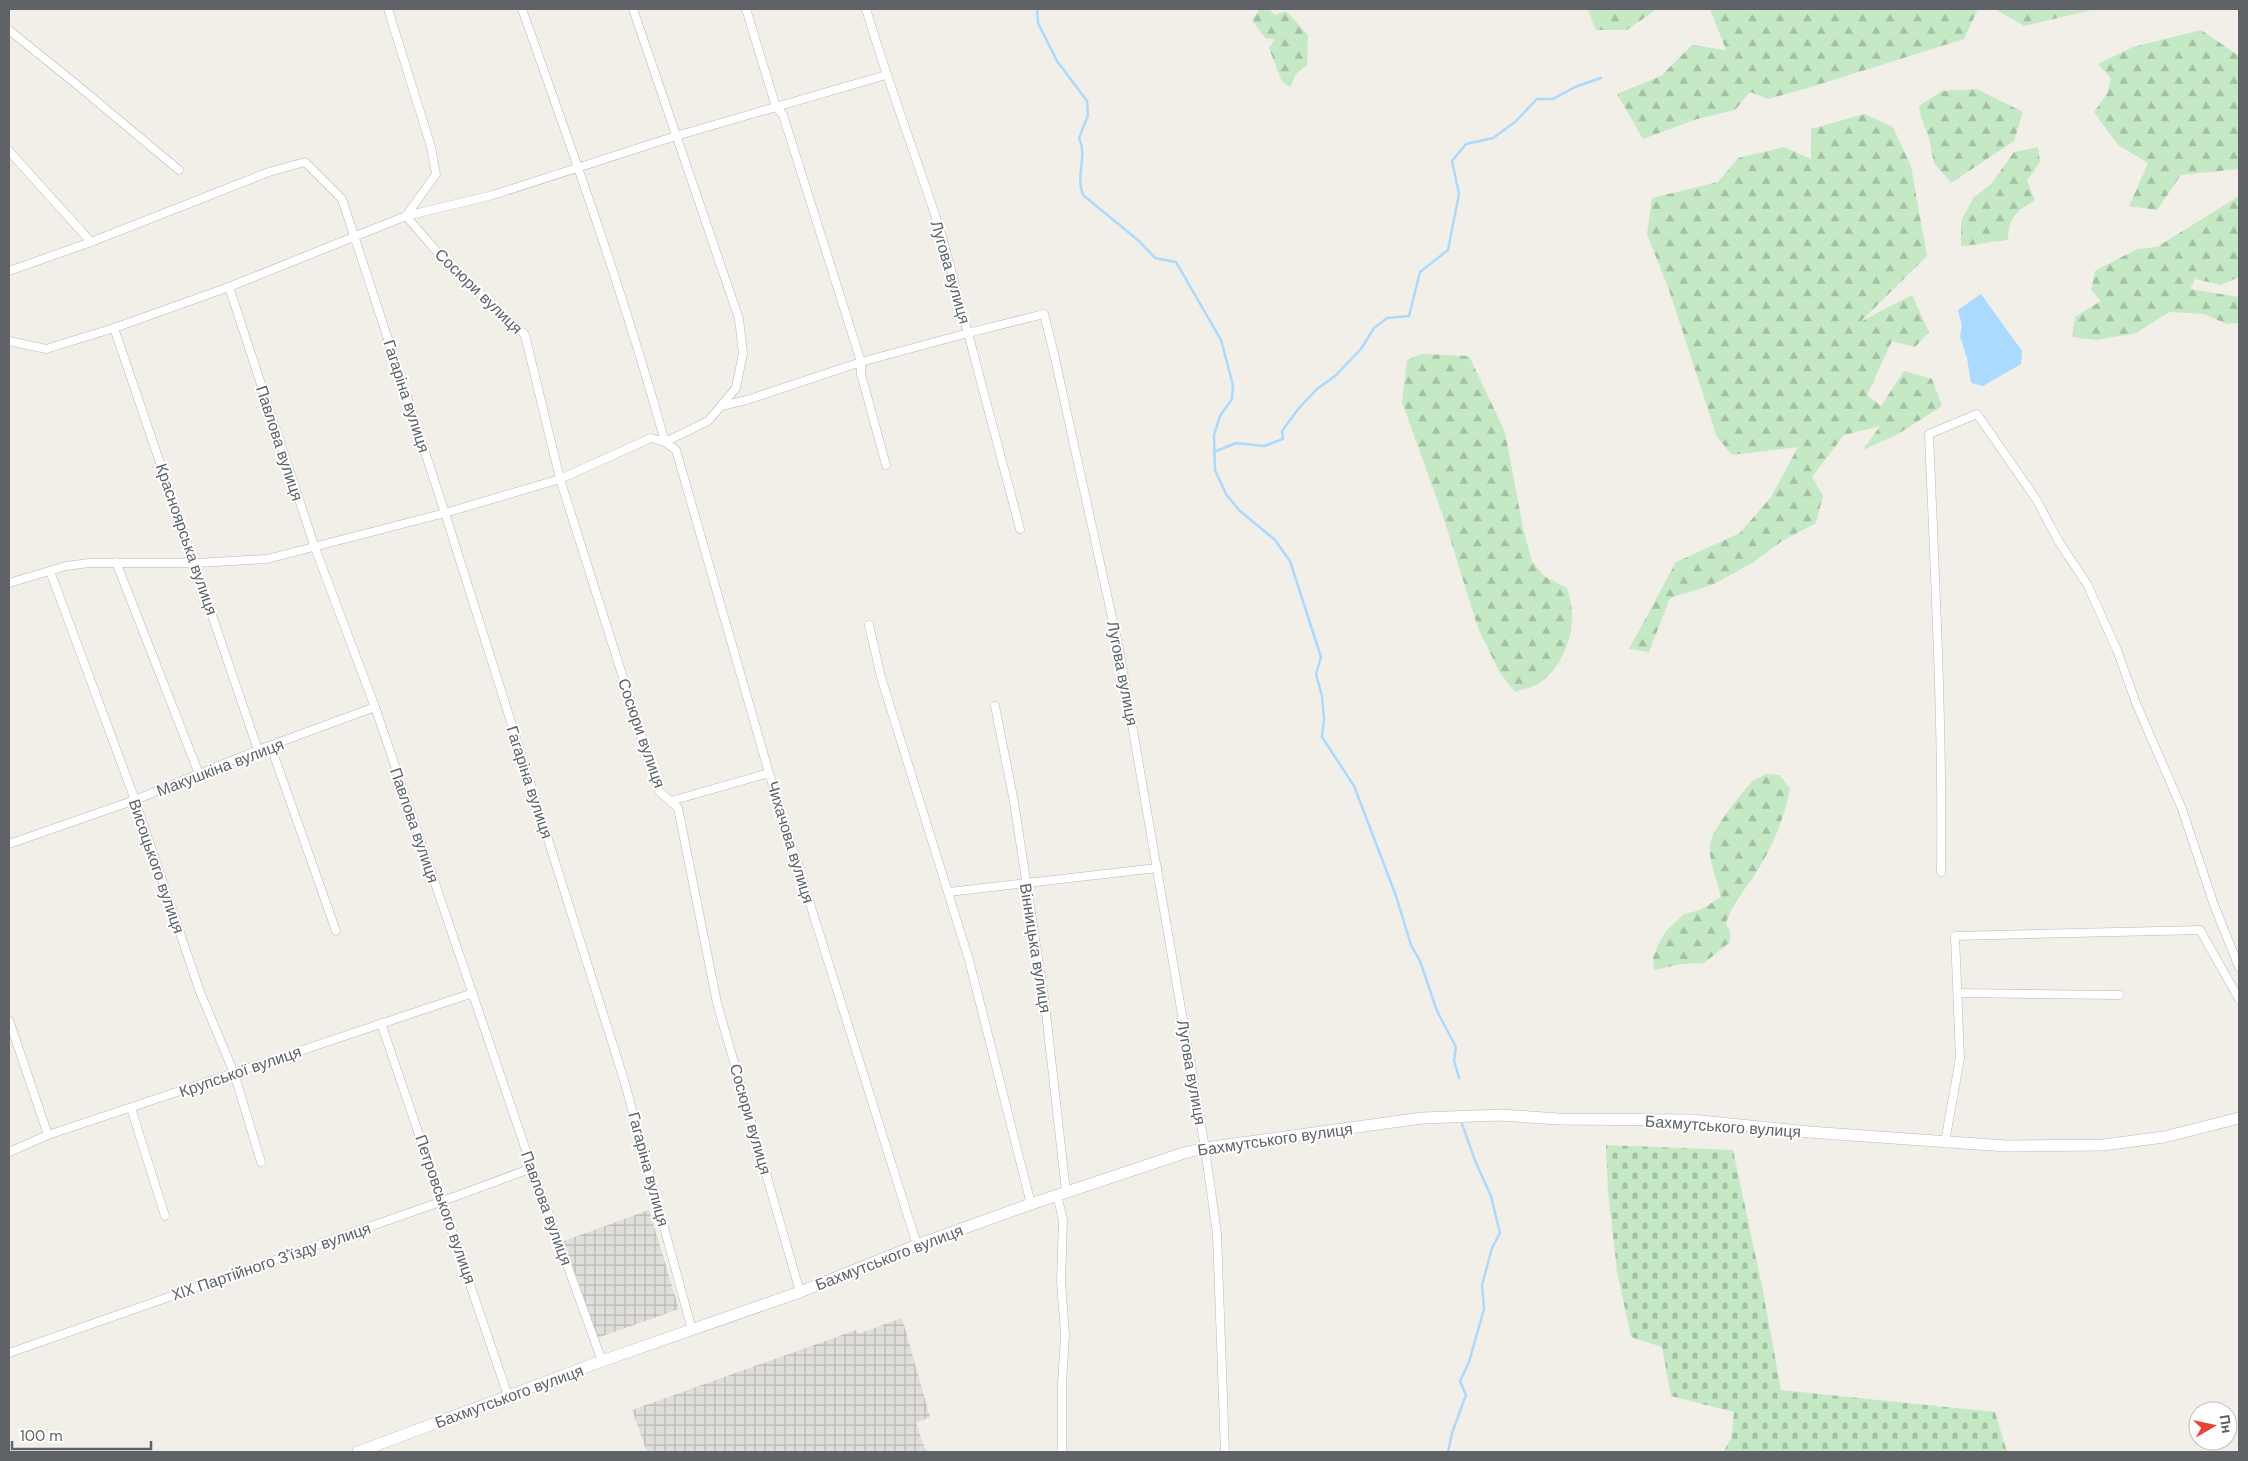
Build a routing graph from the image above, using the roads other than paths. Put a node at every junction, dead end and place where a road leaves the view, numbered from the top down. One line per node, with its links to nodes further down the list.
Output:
1 (388, 9): 13 (street)
2 (522, 9): 11 (street)
3 (633, 9): 9 (street)
4 (746, 9): 8 (street)
5 (866, 9): 7 (street, Лугова вулиця)
6 (9, 30): 12 (street)
7 (886, 75): 8 (street); 19 (street, Лугова вулиця)
8 (776, 107): 9 (street); 21 (street)
9 (676, 136): 11 (street); 22 (street)
10 (9, 150): 15 (street)
11 (579, 167): 13 (street); 23 (street)
12 (179, 170)
13 (406, 216): 14 (street); 25 (street, Сосюри вулиця)
14 (356, 237): 15 (street, Гагаріна вулиця); 17 (street); 26 (street, Гагаріна вулиця)
15 (90, 242): 16 (street)
16 (9, 271)
17 (229, 288): 18 (street); 28 (street, Павлова вулиця)
18 (114, 328): 20 (street); 30 (street, Красноярська вулиця)
19 (968, 333): 21 (street); 27 (street); 43 (street, Лугова вулиця)
20 (9, 341)
21 (861, 362): 22 (street); 24 (street)
22 (721, 406): 23 (street)
23 (665, 442): 25 (street); 38 (street, Чихачова вулиця)
24 (886, 465)
25 (560, 479): 26 (street); 41 (street, Сосюри вулиця)
26 (445, 513): 28 (street); 70 (street, Гагаріна вулиця)
27 (1020, 528)
28 (315, 548): 30 (street); 35 (street, Павлова вулиця)
29 (116, 562): 30 (street); 31 (street); 39 (street)
30 (196, 563): 37 (street, Красноярська вулиця)
31 (50, 571): 32 (street); 40 (street, Висоцького вулиця)
32 (9, 583)
33 (868, 625): 46 (street)
34 (995, 706): 45 (street, Вінницька вулиця)
35 (375, 707): 36 (street, Макушкіна вулиця); 49 (street, Павлова вулиця)
36 (271, 747): 37 (street, Макушкіна вулиця); 47 (street)
37 (258, 750): 39 (street, Макушкіна вулиця)
38 (769, 773): 41 (street); 68 (street, Чихачова вулиця)
39 (199, 774): 40 (street, Макушкіна вулиця)
40 (135, 800): 42 (street, Макушкіна вулиця); 55 (street, Висоцького вулиця)
41 (671, 802): 69 (street, Сосюри вулиця)
42 (9, 844)
43 (1157, 868): 45 (street); 60 (street, Лугова вулиця)
44 (1941, 872): 48 (street)
45 (1026, 884): 46 (street); 64 (street, Вінницька вулиця)
46 (949, 892): 66 (street)
47 (336, 930)
48 (2239, 967)
49 (473, 993): 54 (street, Крупської вулиця); 63 (street, Павлова вулиця)
50 (1958, 993): 51 (street); 52 (street); 59 (street)
51 (2119, 995)
52 (2239, 999)
53 (9, 1020): 58 (street)
54 (381, 1023): 55 (street, Крупської вулиця); 65 (street, Петровського вулиця)
55 (234, 1073): 56 (street, Крупської вулиця); 62 (street, Висоцького вулиця)
56 (131, 1108): 58 (street, Крупської вулиця); 67 (street)
57 (2239, 1118): 59 (main road, Бахмутського вулиця)
58 (48, 1135): 61 (street, Крупської вулиця)
59 (1945, 1142): 60 (main road, Бахмутського вулиця)
60 (1205, 1148): 64 (main road, Бахмутського вулиця); 76 (street, Лугова вулиця)
61 (9, 1152)
62 (261, 1162)
63 (532, 1168): 65 (street, XIX Партійного З'їзду вулиця); 72 (street, Павлова вулиця)
64 (1061, 1194): 66 (main road, Бахмутського вулиця); 75 (street, Вінницька вулиця)
65 (443, 1201): 71 (street, XIX Партійного З'їзду вулиця); 73 (street, Петровського вулиця)
66 (1031, 1204): 68 (main road, Бахмутського вулиця)
67 (165, 1216)
68 (917, 1245): 69 (main road, Бахмутського вулиця)
69 (800, 1292): 70 (main road, Бахмутського вулиця)
70 (692, 1330): 72 (main road, Бахмутського вулиця)
71 (9, 1353)
72 (602, 1362): 73 (main road, Бахмутського вулиця)
73 (508, 1396): 74 (main road, Бахмутського вулиця)
74 (358, 1452)
75 (1062, 1452)
76 (1225, 1452)

